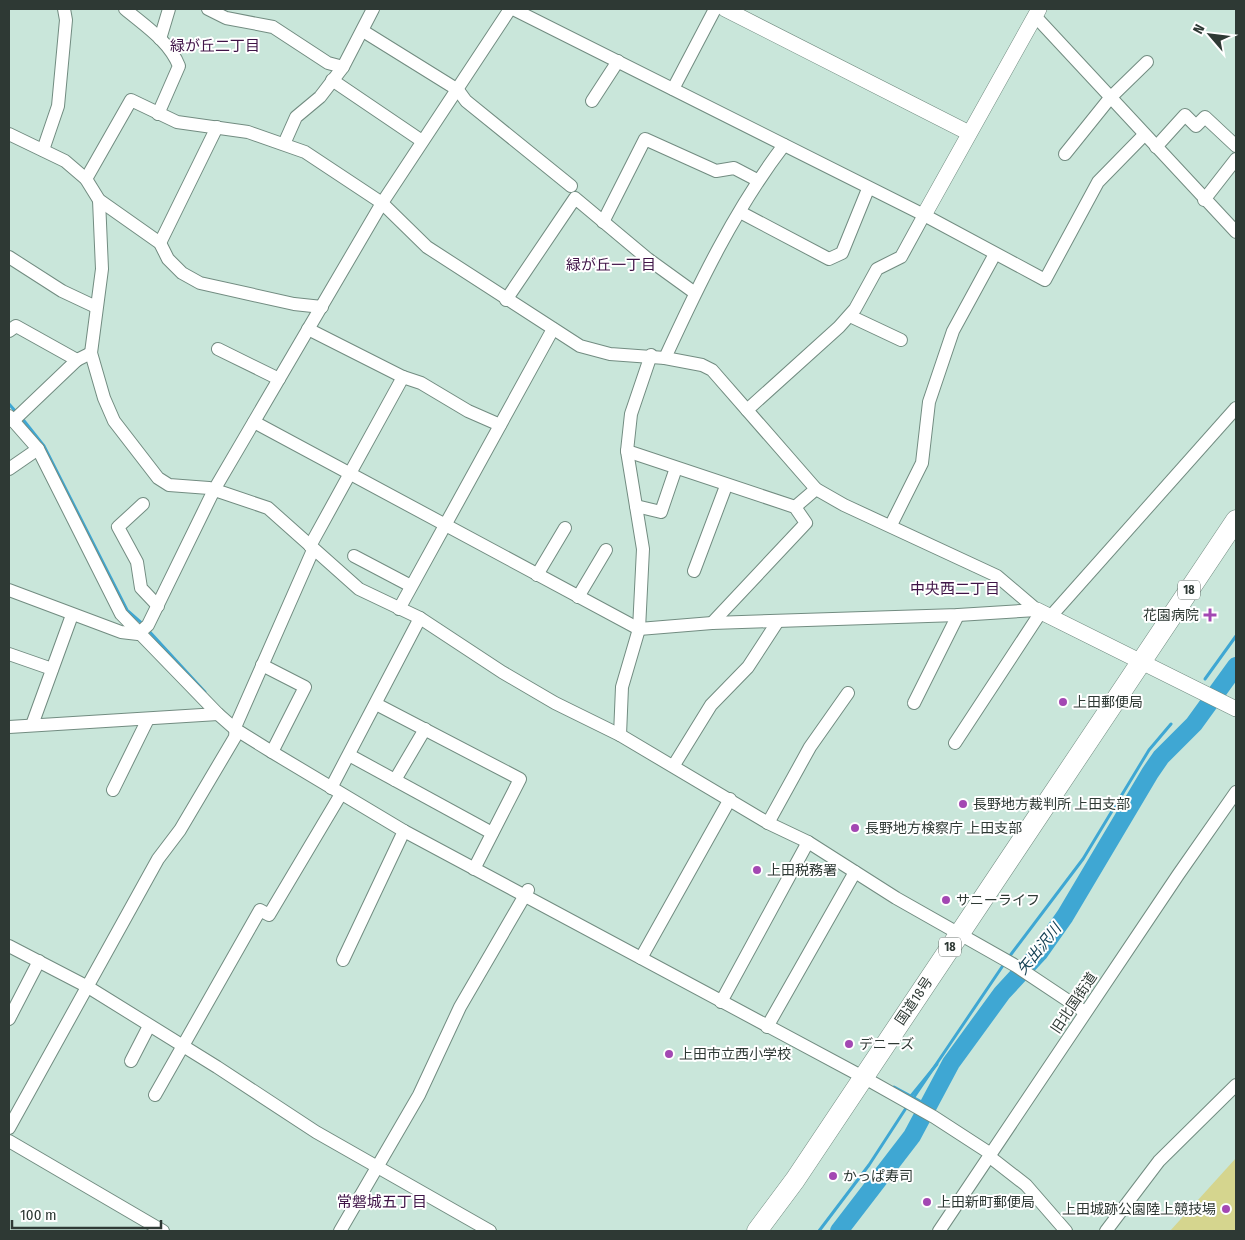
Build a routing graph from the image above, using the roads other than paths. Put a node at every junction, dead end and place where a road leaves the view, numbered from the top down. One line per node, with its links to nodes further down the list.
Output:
1 (64, 9): 30 (street)
2 (125, 9): 11 (street)
3 (169, 9): 11 (street)
4 (208, 9): 14 (street)
5 (373, 9): 10 (street)
6 (512, 9): 12 (street); 17 (street)
7 (715, 9): 16 (street)
8 (725, 9): 22 (street)
9 (1037, 12): 18 (street); 22 (street)
10 (364, 31): 14 (street); 17 (street)
11 (160, 39): 20 (street)
12 (618, 61): 16 (street); 19 (street)
13 (1147, 62): 18 (street)
14 (343, 67): 15 (street)
15 (332, 80): 25 (street); 26 (street)
16 (673, 89): 27 (street)
17 (458, 90): 25 (street); 35 (street)
18 (1110, 98): 24 (street); 31 (street)
19 (592, 101)
20 (158, 114): 21 (street); 33 (street)
21 (217, 128): 26 (street); 44 (street)
22 (969, 133): 41 (street)
23 (9, 134): 30 (street)
24 (1144, 135): 29 (street); 45 (street)
25 (422, 140): 39 (street)
26 (284, 144): 39 (street)
27 (784, 146): 34 (street); 36 (street)
28 (1236, 146): 29 (street)
29 (1156, 147): 38 (street)
30 (43, 150): 33 (street)
31 (1065, 154)
32 (1236, 159): 38 (street)
33 (86, 179): 37 (street)
34 (757, 180): 40 (street); 42 (street)
35 (572, 186)
36 (868, 188): 40 (street); 41 (street)
37 (99, 200): 44 (street); 49 (street)
38 (1204, 200): 43 (street)
39 (382, 203): 48 (street); 50 (street)
40 (740, 212): 47 (street)
41 (924, 215): 45 (street); 51 (street)
42 (602, 222): 47 (street); 48 (street)
43 (1236, 232)
44 (160, 242): 50 (street)
45 (995, 254): 80 (street)
46 (9, 257): 49 (street)
47 (695, 293): 59 (street)
48 (506, 300): 53 (street)
49 (96, 307): 57 (street)
50 (322, 307): 52 (street)
51 (850, 316): 55 (street); 64 (street)
52 (308, 329): 61 (street); 62 (street)
53 (553, 329): 58 (street); 67 (street)
54 (9, 331): 60 (street)
55 (901, 340)
56 (218, 349): 62 (street)
57 (91, 353): 60 (street); 75 (street)
58 (651, 355): 59 (street); 68 (street)
59 (665, 358): 64 (street)
60 (77, 360): 65 (street)
61 (403, 377): 67 (street); 72 (street)
62 (279, 379): 66 (street)
63 (1236, 408): 93 (street)
64 (747, 410): 74 (street)
65 (13, 417): 69 (street)
66 (254, 422): 72 (street); 75 (street)
67 (500, 425): 81 (street)
68 (627, 451): 70 (street); 77 (street)
69 (44, 454): 71 (street); 100 (street)
70 (676, 468): 73 (street); 77 (street)
71 (9, 469)
72 (350, 474): 81 (street); 83 (street)
73 (726, 486): 78 (street); 86 (street)
74 (816, 489): 78 (street); 80 (street)
75 (214, 490): 83 (street); 91 (street)
76 (143, 504): 91 (street)
77 (636, 506): 99 (street)
78 (795, 507): 98 (street)
79 (1236, 520): 102 (highway, 国道18号 / 18)
80 (891, 525): 93 (street)
81 (445, 526): 87 (street); 88 (street)
82 (565, 528): 87 (street)
83 (312, 548): 92 (street); 103 (street)
84 (606, 550): 90 (street)
85 (354, 556): 88 (street)
86 (694, 571)
87 (537, 575): 90 (street)
88 (411, 586): 92 (street)
89 (9, 590): 94 (street)
90 (578, 597): 99 (street)
91 (158, 606): 100 (street)
92 (399, 609): 96 (street)
93 (1043, 613): 95 (street); 102 (street); 116 (street)
94 (72, 615): 100 (street); 104 (street)
95 (958, 615): 97 (street); 106 (street)
96 (420, 618): 107 (street); 115 (street)
97 (778, 621): 98 (street); 119 (street)
98 (712, 623): 99 (street)
99 (639, 629): 115 (street)
100 (138, 634): 109 (street)
101 (9, 654): 104 (street)
102 (1142, 660): 108 (street); 132 (highway, 国道18号 / 18)
103 (262, 665): 113 (street); 117 (street)
104 (52, 669): 111 (street)
105 (848, 693): 125 (street)
106 (914, 703)
107 (376, 704): 114 (street); 118 (street)
108 (1236, 709)
109 (218, 714): 110 (street); 113 (street)
110 (148, 719): 111 (street); 121 (street)
111 (32, 725): 112 (street)
112 (9, 727)
113 (235, 729): 117 (street); 137 (street)
114 (424, 729): 120 (street); 127 (street)
115 (620, 735): 119 (street)
116 (955, 743)
117 (272, 752): 122 (street)
118 (349, 755): 120 (street); 122 (street)
119 (674, 765): 124 (street)
120 (395, 780): 127 (street)
121 (113, 790)
122 (336, 791): 126 (street); 143 (street)
123 (1236, 792): 139 (street, 旧北国街道)
124 (730, 799): 125 (street); 134 (street)
125 (768, 823): 128 (street)
126 (404, 831): 129 (street); 135 (street)
127 (492, 833): 129 (street)
128 (808, 842): 130 (street); 138 (street)
129 (474, 869): 131 (street)
130 (855, 872): 132 (street); 142 (street)
131 (526, 892): 134 (street); 151 (street)
132 (960, 933): 139 (street); 145 (highway, 国道18号 / 18)
133 (9, 946): 136 (street)
134 (641, 958): 138 (street)
135 (342, 960)
136 (39, 961): 137 (street); 140 (street)
137 (88, 987): 141 (street); 148 (street)
138 (720, 1002): 142 (street)
139 (1085, 1012): 150 (street, 旧北国街道)
140 (9, 1019)
141 (149, 1026): 143 (street); 144 (street)
142 (767, 1027): 145 (street)
143 (181, 1046): 147 (street); 151 (street)
144 (131, 1061)
145 (863, 1077): 150 (street); 155 (highway, 国道18号 / 18)
146 (1236, 1085): 158 (street)
147 (155, 1095)
148 (9, 1128)
149 (9, 1141): 152 (street)
150 (991, 1156): 156 (street, 旧北国街道); 157 (street)
151 (376, 1168): 153 (street); 154 (street)
152 (163, 1231)
153 (340, 1231)
154 (490, 1231)
155 (757, 1231)
156 (939, 1231)
157 (1066, 1231)
158 (1106, 1231)

